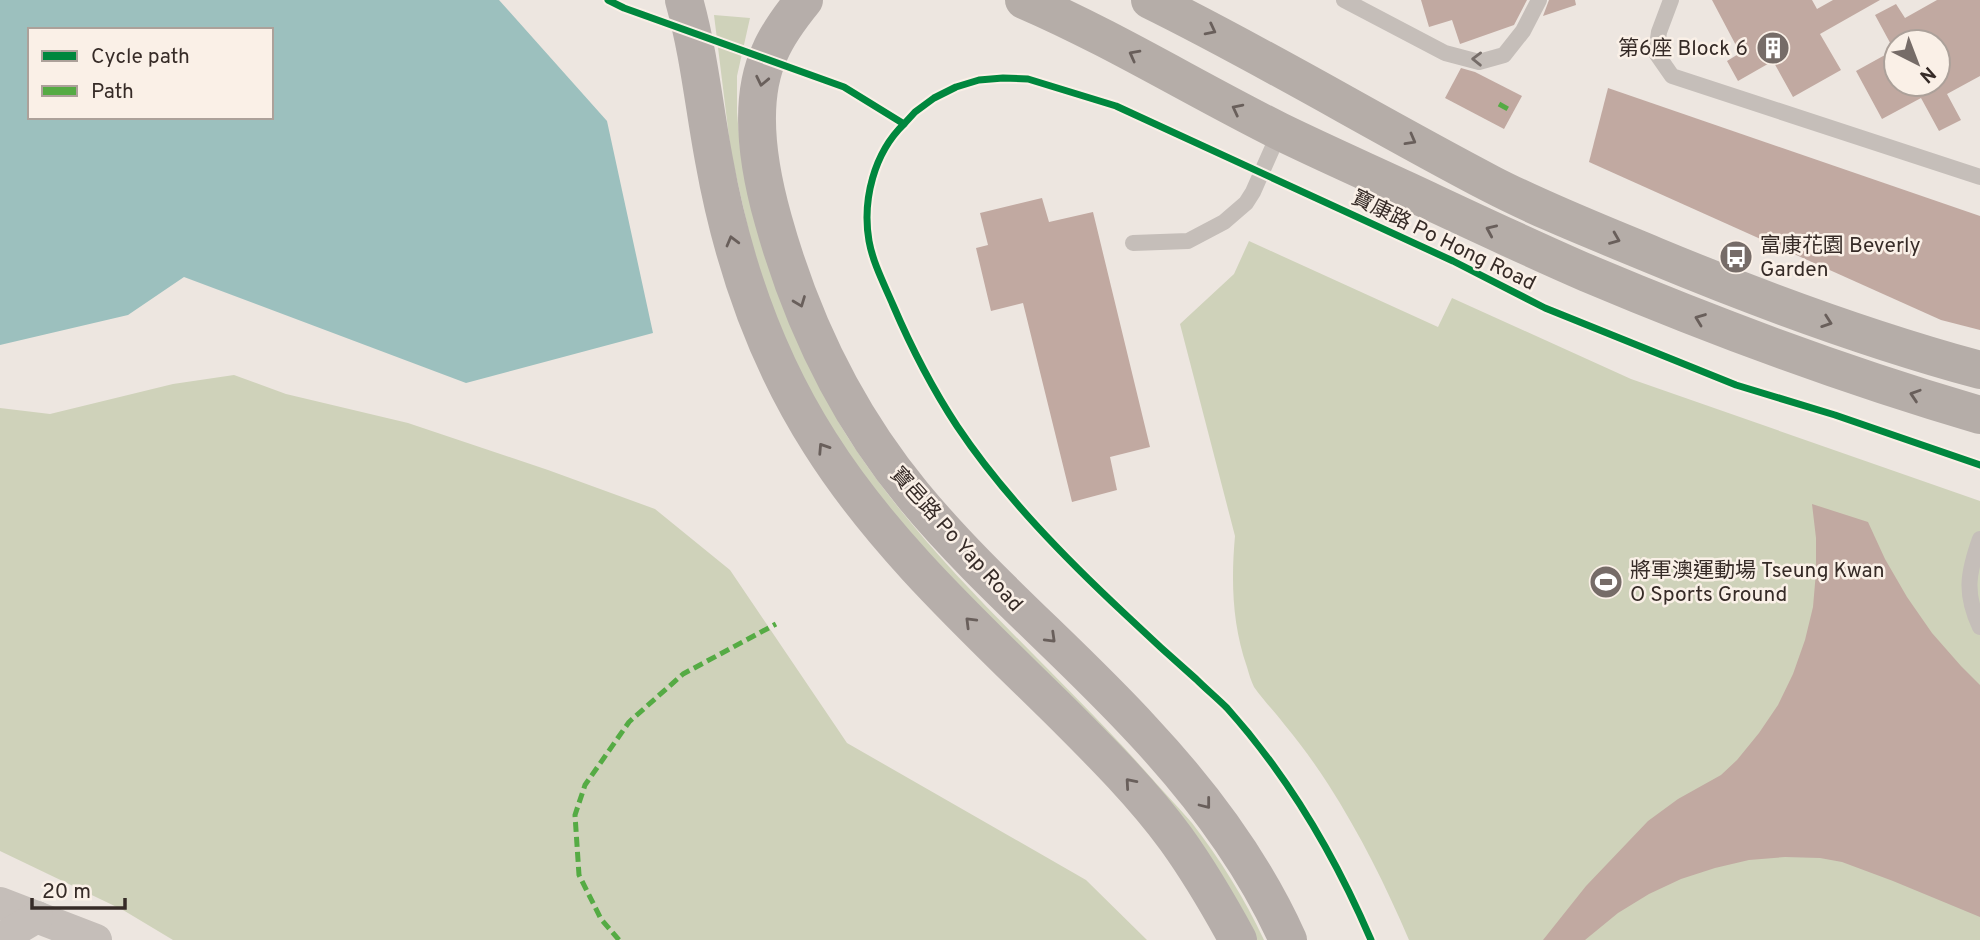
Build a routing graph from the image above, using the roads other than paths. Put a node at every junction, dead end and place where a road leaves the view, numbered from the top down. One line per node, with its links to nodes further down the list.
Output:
1 (684, 0): 20 (main road, one-way to 1)
2 (804, 0): 21 (main road, 寶邑路 Po Yap Road, one-way to 21)
3 (1024, 0): 8 (main road, 寶康路 Po Hong Road, one-way to 3)
4 (1150, 0): 11 (main road, one-way to 11)
5 (1344, 0): 6 (lane, one-way to 5)
6 (1539, 0)
7 (1671, 0): 9 (lane)
8 (1280, 131): 10 (lane); 12 (main road, 寶康路 Po Hong Road, one-way to 8)
9 (1980, 177)
10 (1133, 243)
11 (1980, 370)
12 (1980, 415)
13 (1980, 539): 14 (lane)
14 (1977, 557): 15 (lane)
15 (1980, 627)
16 (0, 903): 17 (street)
17 (37, 917): 18 (street); 19 (street)
18 (0, 939)
19 (96, 940)
20 (1238, 940)
21 (1288, 940)

